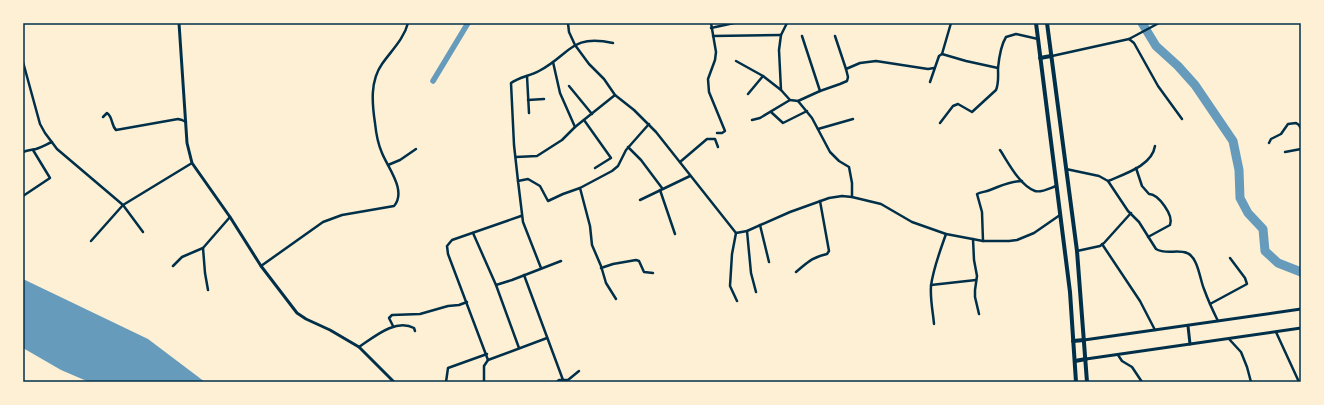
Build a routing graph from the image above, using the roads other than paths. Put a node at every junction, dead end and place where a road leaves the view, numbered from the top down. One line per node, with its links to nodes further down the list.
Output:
1 (179, 23): 50 (street)
2 (408, 23): 71 (street)
3 (568, 23): 19 (street)
4 (711, 23): 11 (street)
5 (734, 23): 11 (street)
6 (787, 23): 13 (street)
7 (951, 23): 20 (street)
8 (1036, 23): 16 (main road)
9 (1047, 23): 21 (main road)
10 (1158, 23): 17 (street)
11 (711, 28): 12 (street)
12 (713, 36): 13 (street); 56 (street)
13 (781, 36): 33 (street)
14 (802, 36): 34 (street)
15 (835, 36): 28 (street)
16 (1038, 39): 22 (main road); 27 (street)
17 (1129, 39): 21 (street); 46 (street)
18 (613, 43): 19 (street)
19 (575, 45): 25 (street); 36 (street)
20 (942, 54): 26 (street); 27 (street)
21 (1051, 56): 22 (main road); 74 (main road)
22 (1040, 58): 79 (main road)
23 (736, 61): 30 (street)
24 (23, 62): 57 (street)
25 (553, 62): 29 (street); 53 (street)
26 (934, 68): 28 (street); 31 (street)
27 (998, 68): 51 (street)
28 (846, 69): 34 (street)
29 (527, 76): 38 (street); 68 (street)
30 (763, 76): 33 (street); 35 (street)
31 (930, 82)
32 (569, 86): 44 (street)
33 (781, 90): 39 (street)
34 (820, 91): 40 (street)
35 (748, 94)
36 (615, 95): 44 (street); 52 (street)
37 (544, 99): 38 (street)
38 (528, 100): 43 (street)
39 (790, 100): 40 (street); 42 (street)
40 (798, 101): 41 (street)
41 (807, 111): 42 (street); 54 (street)
42 (771, 112): 48 (street)
43 (529, 113)
44 (592, 114): 47 (street)
45 (103, 117): 50 (street)
46 (1182, 119)
47 (584, 120): 53 (street); 72 (street)
48 (752, 120)
49 (853, 120): 54 (street)
50 (186, 122): 70 (street)
51 (940, 123)
52 (649, 124): 60 (street); 69 (street)
53 (575, 127): 68 (street)
54 (818, 129): 83 (street)
55 (1301, 129): 58 (street)
56 (717, 133)
57 (52, 142): 64 (street); 86 (street)
58 (1269, 143)
59 (1155, 146): 73 (street)
60 (628, 147): 80 (street); 81 (street)
61 (718, 147): 69 (street)
62 (416, 149): 71 (street)
63 (1301, 149): 67 (street)
64 (33, 150): 66 (street); 82 (street)
65 (1000, 150): 77 (street)
66 (23, 152)
67 (1285, 152)
68 (516, 158): 76 (street)
69 (680, 162): 75 (street)
70 (192, 163): 86 (street); 90 (street)
71 (388, 165): 109 (street)
72 (595, 168)
73 (1136, 168): 78 (street); 98 (street)
74 (1066, 169): 78 (street); 104 (main road)
75 (690, 176): 81 (street); 95 (street)
76 (518, 181): 80 (street); 89 (street)
77 (1022, 181): 79 (street); 101 (street)
78 (1108, 181): 87 (street)
79 (1057, 186): 88 (main road)
80 (580, 188): 111 (street)
81 (661, 189): 84 (street); 96 (street)
82 (23, 196)
83 (852, 197): 85 (street); 97 (street)
84 (640, 200)
85 (820, 201): 91 (street); 112 (street)
86 (123, 205): 93 (street); 100 (street)
87 (1131, 213): 98 (street); 102 (street)
88 (1060, 214): 101 (street); 137 (main road)
89 (521, 216): 94 (street); 110 (street)
90 (230, 217): 103 (street); 109 (street)
91 (760, 225): 92 (street); 107 (street)
92 (747, 231): 95 (street); 119 (street)
93 (143, 232)
94 (473, 232): 116 (street); 122 (street)
95 (736, 233): 121 (street)
96 (675, 234)
97 (946, 234): 99 (street); 117 (street)
98 (1148, 236): 123 (street)
99 (973, 239): 101 (street); 115 (street)
100 (91, 240)
101 (983, 241)
102 (1102, 244): 104 (street); 131 (street)
103 (203, 248): 108 (street); 118 (street)
104 (1076, 251): 136 (main road)
105 (1230, 258): 123 (street)
106 (561, 261): 110 (street)
107 (769, 262)
108 (173, 266)
109 (261, 266): 139 (street)
110 (541, 268): 114 (street)
111 (601, 268): 113 (street); 120 (street)
112 (796, 272)
113 (653, 273)
114 (524, 275): 116 (street); 134 (street)
115 (976, 280): 117 (street); 125 (street)
116 (496, 285): 140 (street)
117 (931, 285): 127 (street)
118 (208, 290)
119 (756, 292)
120 (616, 300)
121 (736, 301)
122 (467, 302): 128 (street); 141 (street)
123 (1210, 304): 126 (street)
124 (1301, 310): 126 (street)
125 (979, 314)
126 (1218, 322): 129 (street)
127 (934, 324)
128 (393, 326): 132 (street); 139 (street)
129 (1188, 326): 131 (street); 138 (street)
130 (1301, 328): 133 (street)
131 (1155, 330): 136 (street)
132 (415, 331)
133 (1276, 332): 135 (street); 156 (street)
134 (547, 338): 140 (street); 147 (street)
135 (1229, 339): 138 (street); 155 (street)
136 (1084, 340): 137 (main road); 143 (main road)
137 (1073, 341): 145 (main road)
138 (1190, 344): 142 (street)
139 (359, 347): 148 (street)
140 (519, 348): 144 (street)
141 (486, 354): 144 (street); 149 (street)
142 (1118, 355): 143 (street); 154 (street)
143 (1086, 359): 145 (main road); 153 (main road)
144 (488, 360): 150 (street)
145 (1075, 361): 152 (main road)
146 (579, 371): 147 (street)
147 (563, 380): 151 (street)
148 (394, 382)
149 (446, 382)
150 (484, 382)
151 (557, 382)
152 (1076, 382)
153 (1087, 382)
154 (1142, 382)
155 (1251, 382)
156 (1299, 382)

